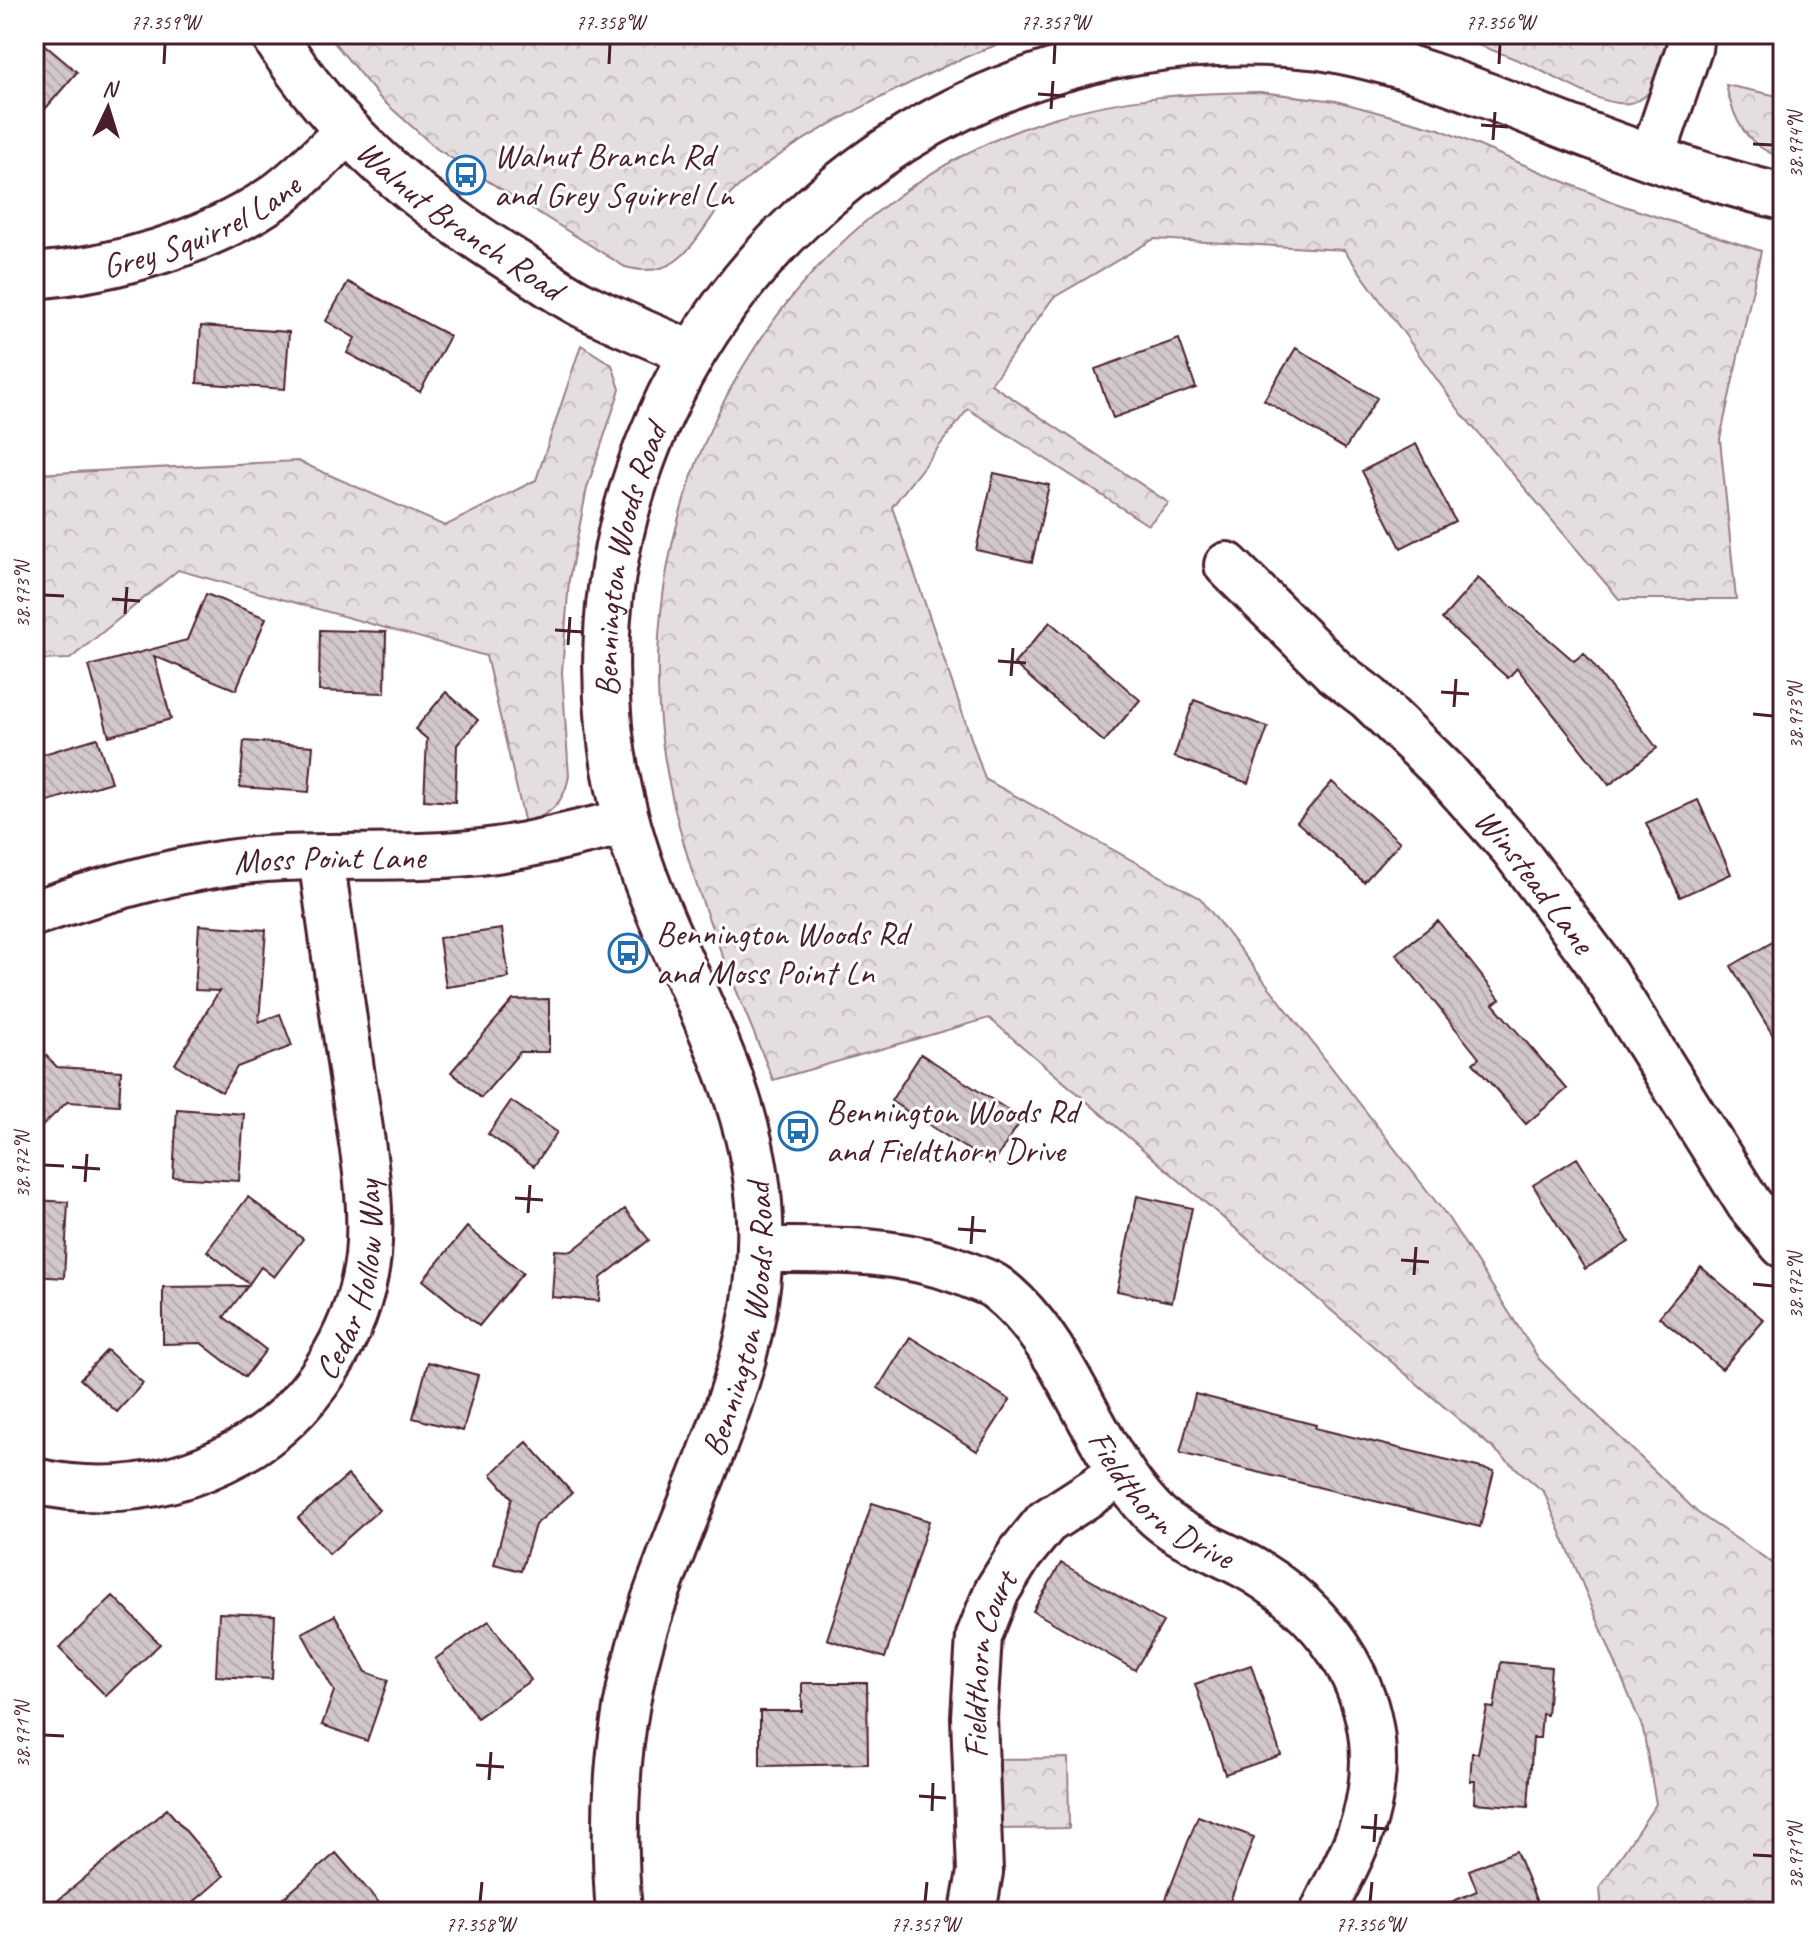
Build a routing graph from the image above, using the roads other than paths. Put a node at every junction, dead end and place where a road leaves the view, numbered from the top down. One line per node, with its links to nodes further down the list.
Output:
1 (273, 34): 3 (street, Walnut Branch Road)
2 (1691, 34): 4 (street)
3 (347, 132): 6 (street, Grey Squirrel Lane); 7 (street, Walnut Branch Road)
4 (1652, 158): 5 (street, Bennington Woods Road); 7 (street, Bennington Woods Road)
5 (1783, 197)
6 (34, 276)
7 (689, 352): 9 (street, Bennington Woods Road)
8 (1227, 565): 12 (street, Winstead Lane)
9 (627, 822): 10 (street, Moss Point Lane); 13 (street, Bennington Woods Road)
10 (321, 858): 11 (street, Moss Point Lane); 15 (street, Cedar Hollow Way)
11 (34, 913)
12 (1783, 1245)
13 (761, 1250): 14 (street, Fieldthorn Drive); 16 (street, Bennington Woods Road)
14 (1120, 1474): 17 (street, Fieldthorn Court); 18 (street, Fieldthorn Drive)
15 (34, 1481)
16 (619, 1912)
17 (973, 1912)
18 (1323, 1912)

